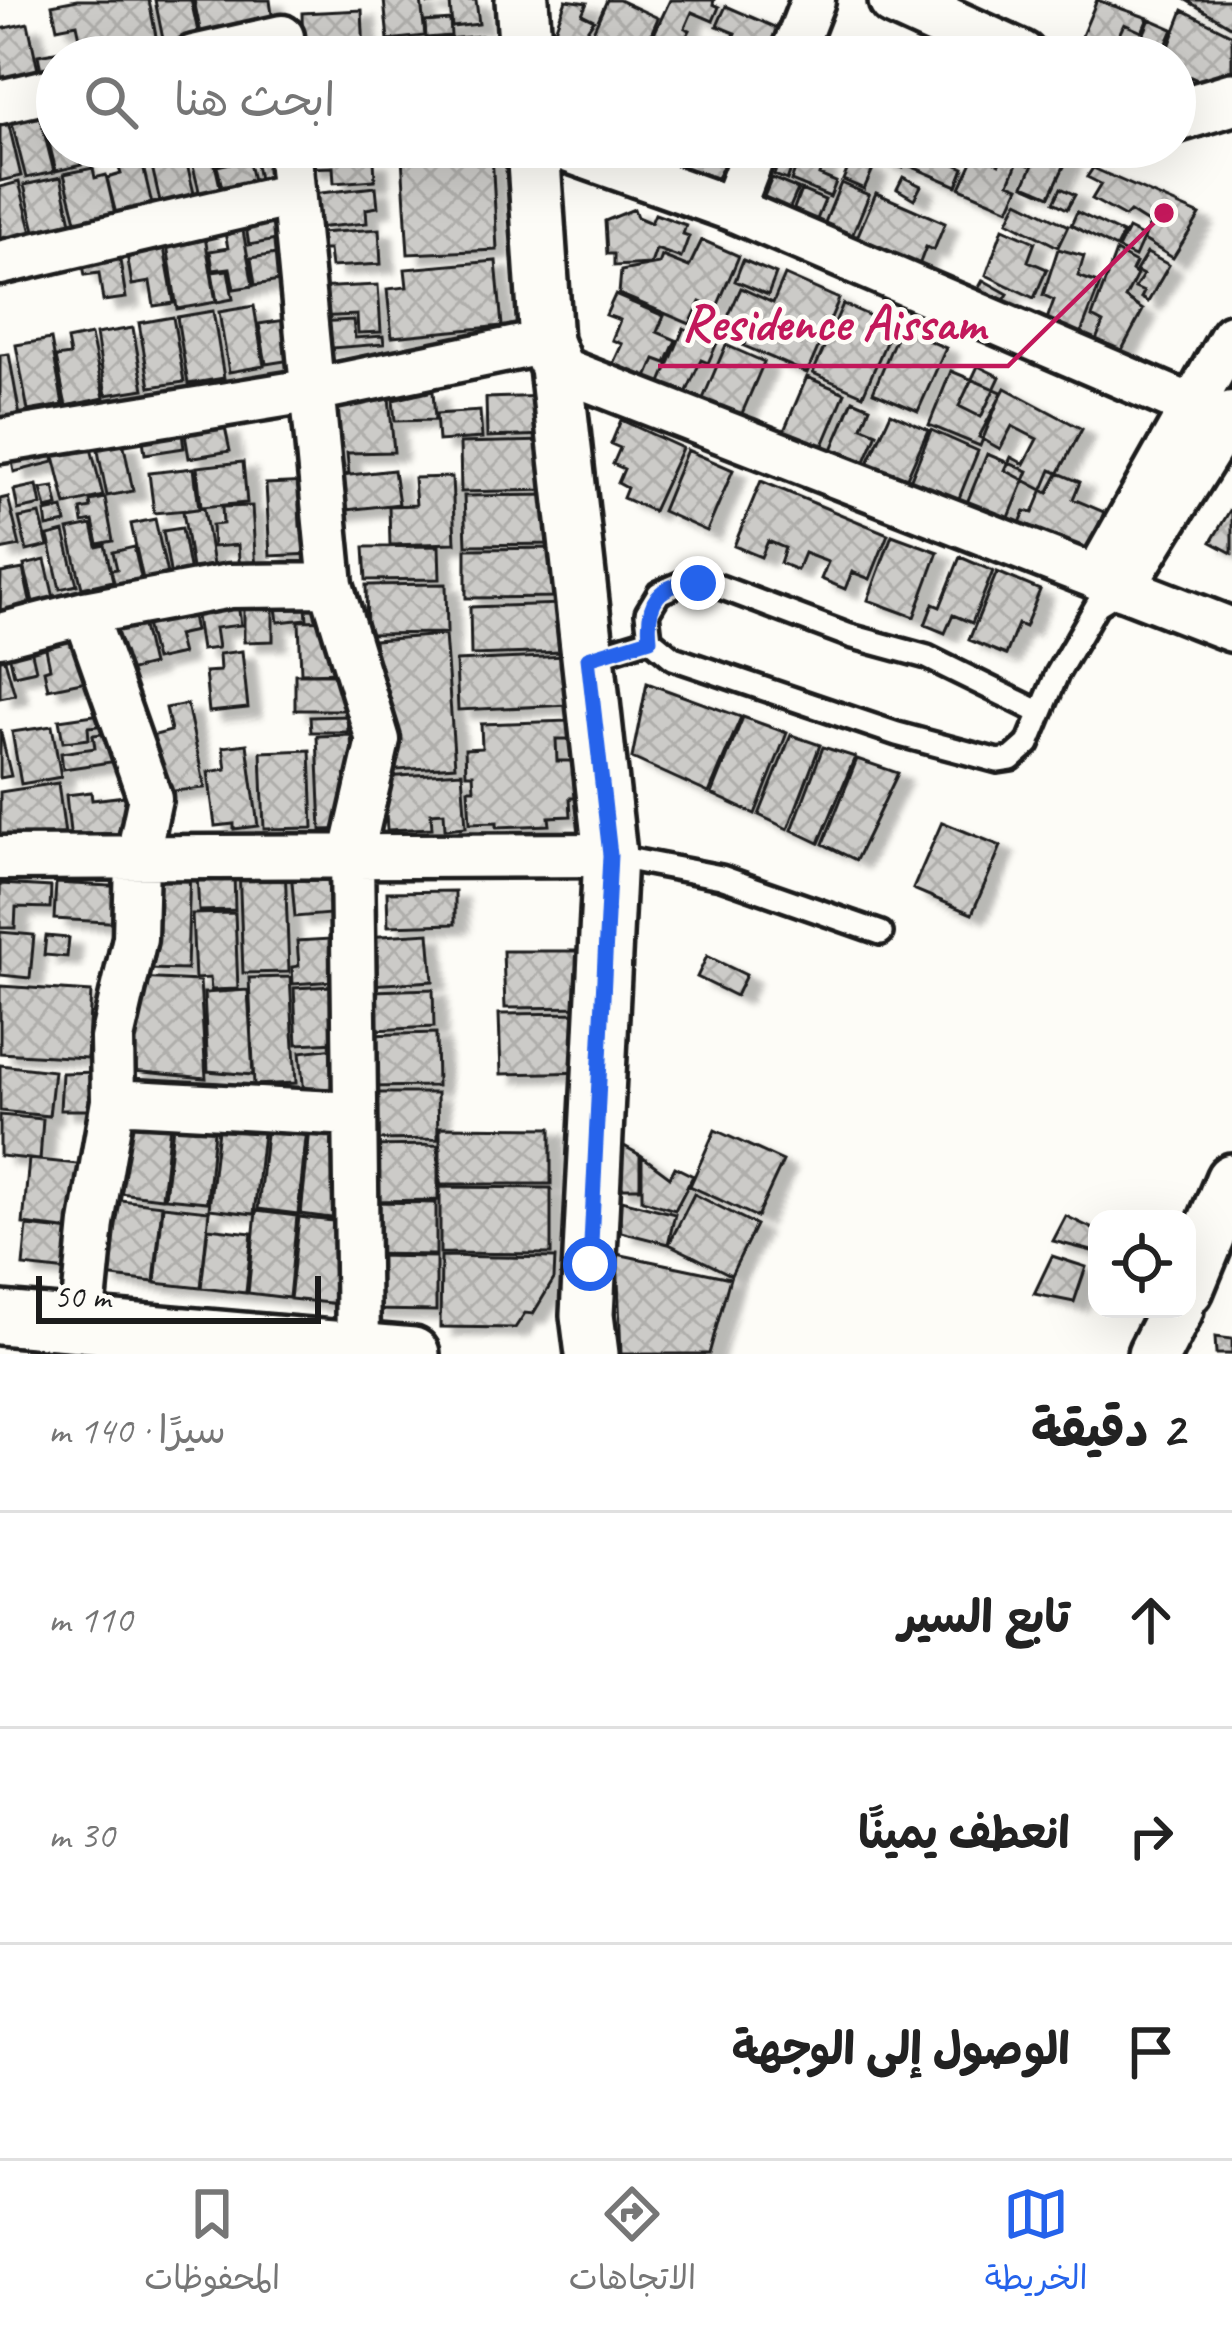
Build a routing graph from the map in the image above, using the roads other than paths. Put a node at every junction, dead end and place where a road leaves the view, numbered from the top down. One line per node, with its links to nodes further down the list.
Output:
1 (522, 0): 4 (street)
2 (813, 0): 5 (street)
3 (896, 0): 6 (street)
4 (525, 36)
5 (799, 36)
6 (974, 36)
7 (36, 93): 9 (street)
8 (1232, 99): 10 (street)
9 (0, 102)
10 (1196, 110)
11 (290, 168): 15 (street)
12 (535, 168): 19 (street)
13 (617, 168): 16 (street)
14 (748, 168): 16 (street)
15 (292, 195): 17 (street); 20 (street)
16 (732, 209): 21 (street)
17 (0, 263)
18 (1232, 336): 21 (street)
19 (551, 354): 20 (street); 24 (street); 29 (street)
20 (314, 390): 22 (street); 23 (street)
21 (1212, 409): 24 (street)
22 (0, 441)
23 (331, 585): 25 (street); 31 (street)
24 (1105, 591): 26 (street); 30 (lane)
25 (86, 613): 27 (street); 34 (street)
26 (1232, 630)
27 (0, 635)
28 (650, 639): 29 (lane); 30 (lane); 30 (lane)
29 (588, 658): 32 (street)
30 (1041, 713)
31 (352, 854): 32 (street); 34 (street); 37 (street)
32 (610, 855): 35 (lane); 43 (street)
33 (0, 858): 34 (street)
34 (137, 860): 36 (street)
35 (881, 933)
36 (113, 1101): 37 (street); 42 (street)
37 (353, 1114): 44 (street)
38 (1232, 1180): 39 (street)
39 (1207, 1272)
40 (0, 1318): 42 (street)
41 (1172, 1318): 46 (street)
42 (82, 1324): 44 (street)
43 (580, 1341)
44 (358, 1349): 45 (street)
45 (413, 1354)
46 (1154, 1354)

